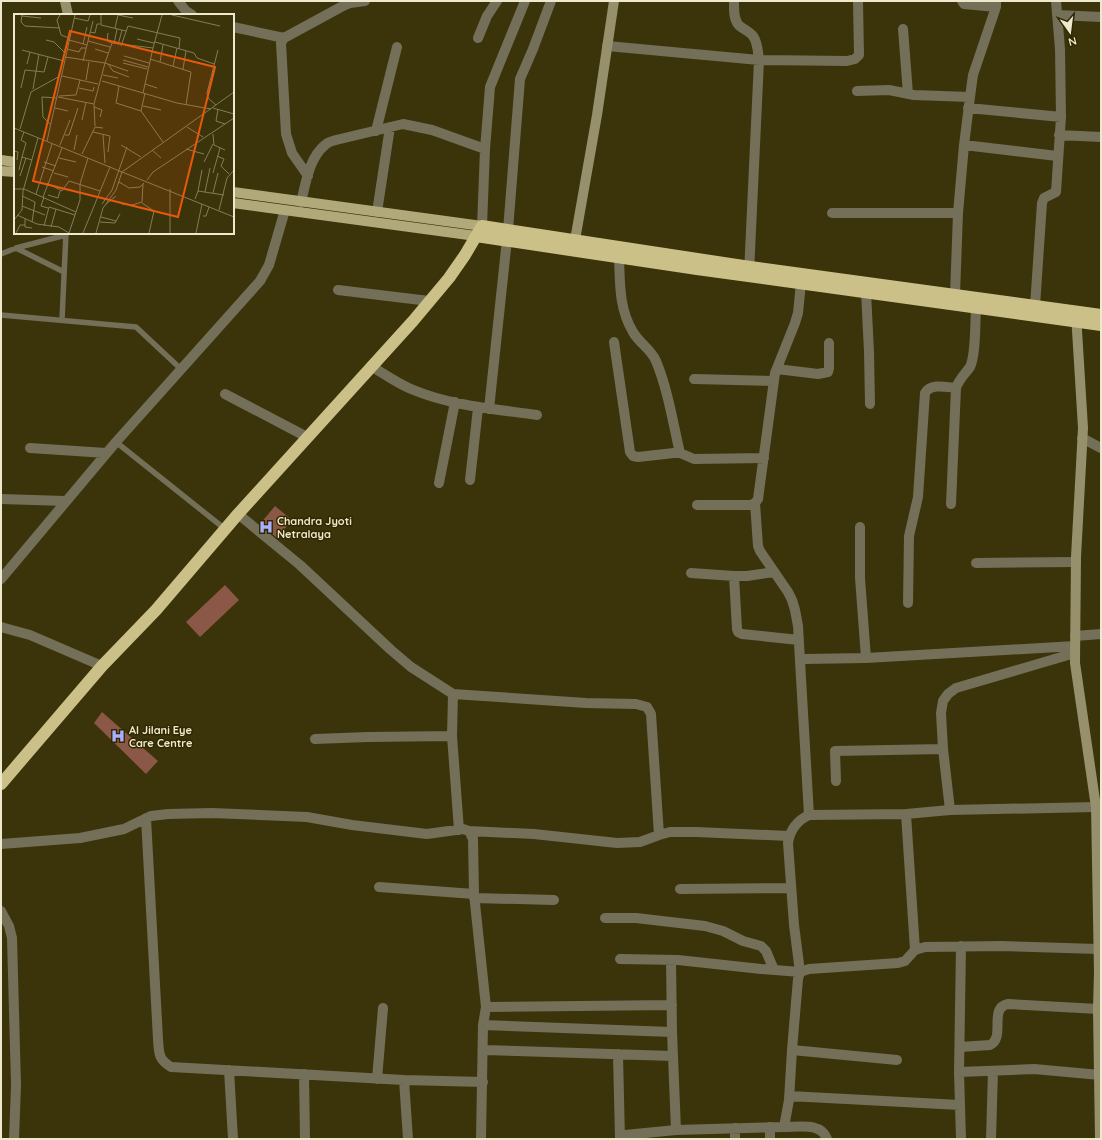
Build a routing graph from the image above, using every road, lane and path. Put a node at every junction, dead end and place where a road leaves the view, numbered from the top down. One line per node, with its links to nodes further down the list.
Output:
1 (65, 1): 13 (main road)
2 (178, 1): 14 (street)
3 (365, 1): 19 (street)
4 (497, 1): 20 (street)
5 (525, 1): 34 (street)
6 (551, 1): 50 (street)
7 (614, 1): 21 (main road)
8 (734, 1): 23 (street)
9 (858, 1): 23 (street)
10 (962, 1): 12 (street)
11 (1056, 1): 15 (street)
12 (996, 4): 26 (street)
13 (68, 14)
14 (190, 14)
15 (1058, 15): 16 (street); 28 (street)
16 (1101, 17)
17 (234, 27): 19 (street)
18 (903, 29): 25 (street)
19 (284, 38): 40 (street)
20 (478, 38)
21 (607, 46): 23 (street); 51 (main road)
22 (397, 47): 30 (street)
23 (759, 60): 55 (street)
24 (857, 91): 25 (street)
25 (908, 94): 26 (street)
26 (970, 97): 27 (street)
27 (968, 108): 28 (street); 33 (street)
28 (1060, 117): 31 (street)
29 (390, 127): 30 (street); 34 (street); 45 (street)
30 (376, 130): 40 (street)
31 (1059, 136): 32 (street); 35 (street)
32 (1101, 137)
33 (964, 145): 35 (street); 47 (street)
34 (485, 149): 48 (street)
35 (1057, 156): 62 (street)
36 (1, 160): 37 (main road)
37 (14, 162)
38 (1, 170): 39 (main road)
39 (14, 172)
40 (308, 176): 43 (street)
41 (234, 192): 43 (main road)
42 (234, 202): 44 (main road)
43 (301, 202): 45 (main road)
44 (285, 210): 48 (main road); 73 (street)
45 (377, 212): 48 (main road)
46 (832, 213): 47 (street)
47 (958, 214): 60 (street)
48 (479, 231): 50 (highway); 61 (highway)
49 (66, 234): 52 (lane); 56 (lane)
50 (507, 235): 51 (highway); 54 (highway); 81 (street)
51 (575, 240): 55 (highway)
52 (16, 248): 53 (lane); 56 (lane)
53 (1, 254)
54 (619, 257): 55 (highway); 89 (street)
55 (750, 271): 57 (highway); 60 (highway)
56 (64, 272): 67 (lane)
57 (801, 283): 59 (highway); 72 (street)
58 (338, 290): 61 (street)
59 (866, 292): 63 (highway); 79 (street)
60 (954, 295): 62 (highway)
61 (429, 301): 71 (highway)
62 (1035, 306): 66 (highway)
63 (976, 308): 66 (highway); 76 (street)
64 (1, 315): 67 (lane)
65 (1101, 315): 66 (highway)
66 (1076, 317): 68 (highway); 84 (main road)
67 (62, 320): 73 (lane)
68 (1101, 325)
69 (614, 342): 89 (street)
70 (829, 343): 72 (street)
71 (371, 366): 78 (street); 83 (highway)
72 (777, 369): 75 (street)
73 (182, 370): 85 (street)
74 (694, 379): 75 (street)
75 (774, 382): 90 (street)
76 (956, 388): 96 (street); 107 (street)
77 (225, 394): 83 (street)
78 (454, 402): 80 (street); 92 (street)
79 (870, 404)
80 (478, 408): 81 (street); 91 (street)
81 (489, 409): 82 (street)
82 (537, 415)
83 (307, 437): 98 (highway)
84 (1082, 438): 87 (street); 101 (main road)
85 (116, 442): 88 (street); 100 (lane)
86 (30, 448): 88 (street)
87 (1101, 448)
88 (106, 453): 94 (street)
89 (680, 453): 90 (street)
90 (764, 458): 95 (street)
91 (470, 480)
92 (439, 483)
93 (1, 499): 94 (street)
94 (65, 500): 106 (street)
95 (755, 503): 97 (street); 103 (street)
96 (951, 504)
97 (697, 505)
98 (238, 514): 100 (highway); 115 (street)
99 (860, 528): 112 (street)
100 (225, 529): 114 (highway)
101 (1076, 562): 102 (street); 111 (main road)
102 (976, 563)
103 (774, 572): 105 (street); 110 (street)
104 (690, 573): 105 (street)
105 (734, 576): 110 (street)
106 (1, 579)
107 (908, 603)
108 (1, 627): 114 (street)
109 (1101, 634): 111 (street)
110 (798, 640): 113 (street)
111 (1075, 645): 112 (street); 118 (street); 121 (main road)
112 (866, 658): 113 (street)
113 (800, 661): 124 (street)
114 (102, 666): 120 (highway)
115 (453, 694): 116 (street); 127 (street)
116 (452, 736): 117 (street); 126 (street)
117 (315, 739)
118 (943, 749): 119 (street); 122 (street)
119 (836, 781)
120 (1, 784)
121 (1097, 799): 122 (street); 136 (main road)
122 (950, 810): 123 (street)
123 (906, 814): 124 (street); 140 (street)
124 (808, 815): 128 (street)
125 (146, 818): 126 (street); 129 (street); 158 (street)
126 (464, 831): 127 (street); 133 (street)
127 (658, 835): 128 (street)
128 (789, 836): 131 (street)
129 (1, 844)
130 (379, 887): 133 (street)
131 (791, 888): 132 (street); 144 (street)
132 (680, 889)
133 (474, 896): 134 (street); 147 (street)
134 (554, 900)
135 (1, 911): 174 (street)
136 (1099, 913): 139 (main road)
137 (605, 918): 143 (street)
138 (961, 946): 139 (street); 140 (street); 152 (street)
139 (1098, 949): 145 (main road)
140 (915, 950): 144 (street)
141 (620, 959): 142 (street)
142 (671, 960): 143 (street); 146 (street)
143 (774, 970): 144 (street)
144 (800, 972): 154 (street)
145 (1100, 973): 149 (main road)
146 (672, 1005): 147 (street); 151 (street)
147 (486, 1007): 150 (street)
148 (383, 1008): 163 (street)
149 (1098, 1009): 152 (street); 162 (main road)
150 (483, 1025): 151 (street); 153 (street)
151 (672, 1032): 156 (street)
152 (960, 1047): 160 (street)
153 (483, 1050): 155 (street); 165 (street)
154 (792, 1050): 157 (street); 167 (street)
155 (618, 1054): 156 (street); 179 (street)
156 (673, 1056): 172 (street)
157 (897, 1060)
158 (229, 1070): 161 (street); 175 (street)
159 (993, 1071): 160 (street); 162 (street); 184 (street)
160 (959, 1072): 168 (street)
161 (304, 1074): 163 (street); 176 (street)
162 (1100, 1075): 166 (main road)
163 (377, 1079): 164 (street)
164 (404, 1080): 165 (street); 177 (street)
165 (483, 1082): 178 (street)
166 (1100, 1086): 185 (main road)
167 (789, 1096): 168 (street); 170 (street)
168 (960, 1104): 183 (street)
169 (770, 1127): 170 (street); 171 (street); 181 (street)
170 (784, 1127): 182 (street)
171 (735, 1128): 173 (street); 180 (street)
172 (676, 1130): 173 (street); 179 (street)
173 (711, 1134)
174 (14, 1139)
175 (233, 1139)
176 (305, 1139)
177 (408, 1139)
178 (481, 1139)
179 (621, 1139)
180 (735, 1139)
181 (770, 1139)
182 (827, 1139)
183 (961, 1139)
184 (991, 1139)
185 (1100, 1139)

